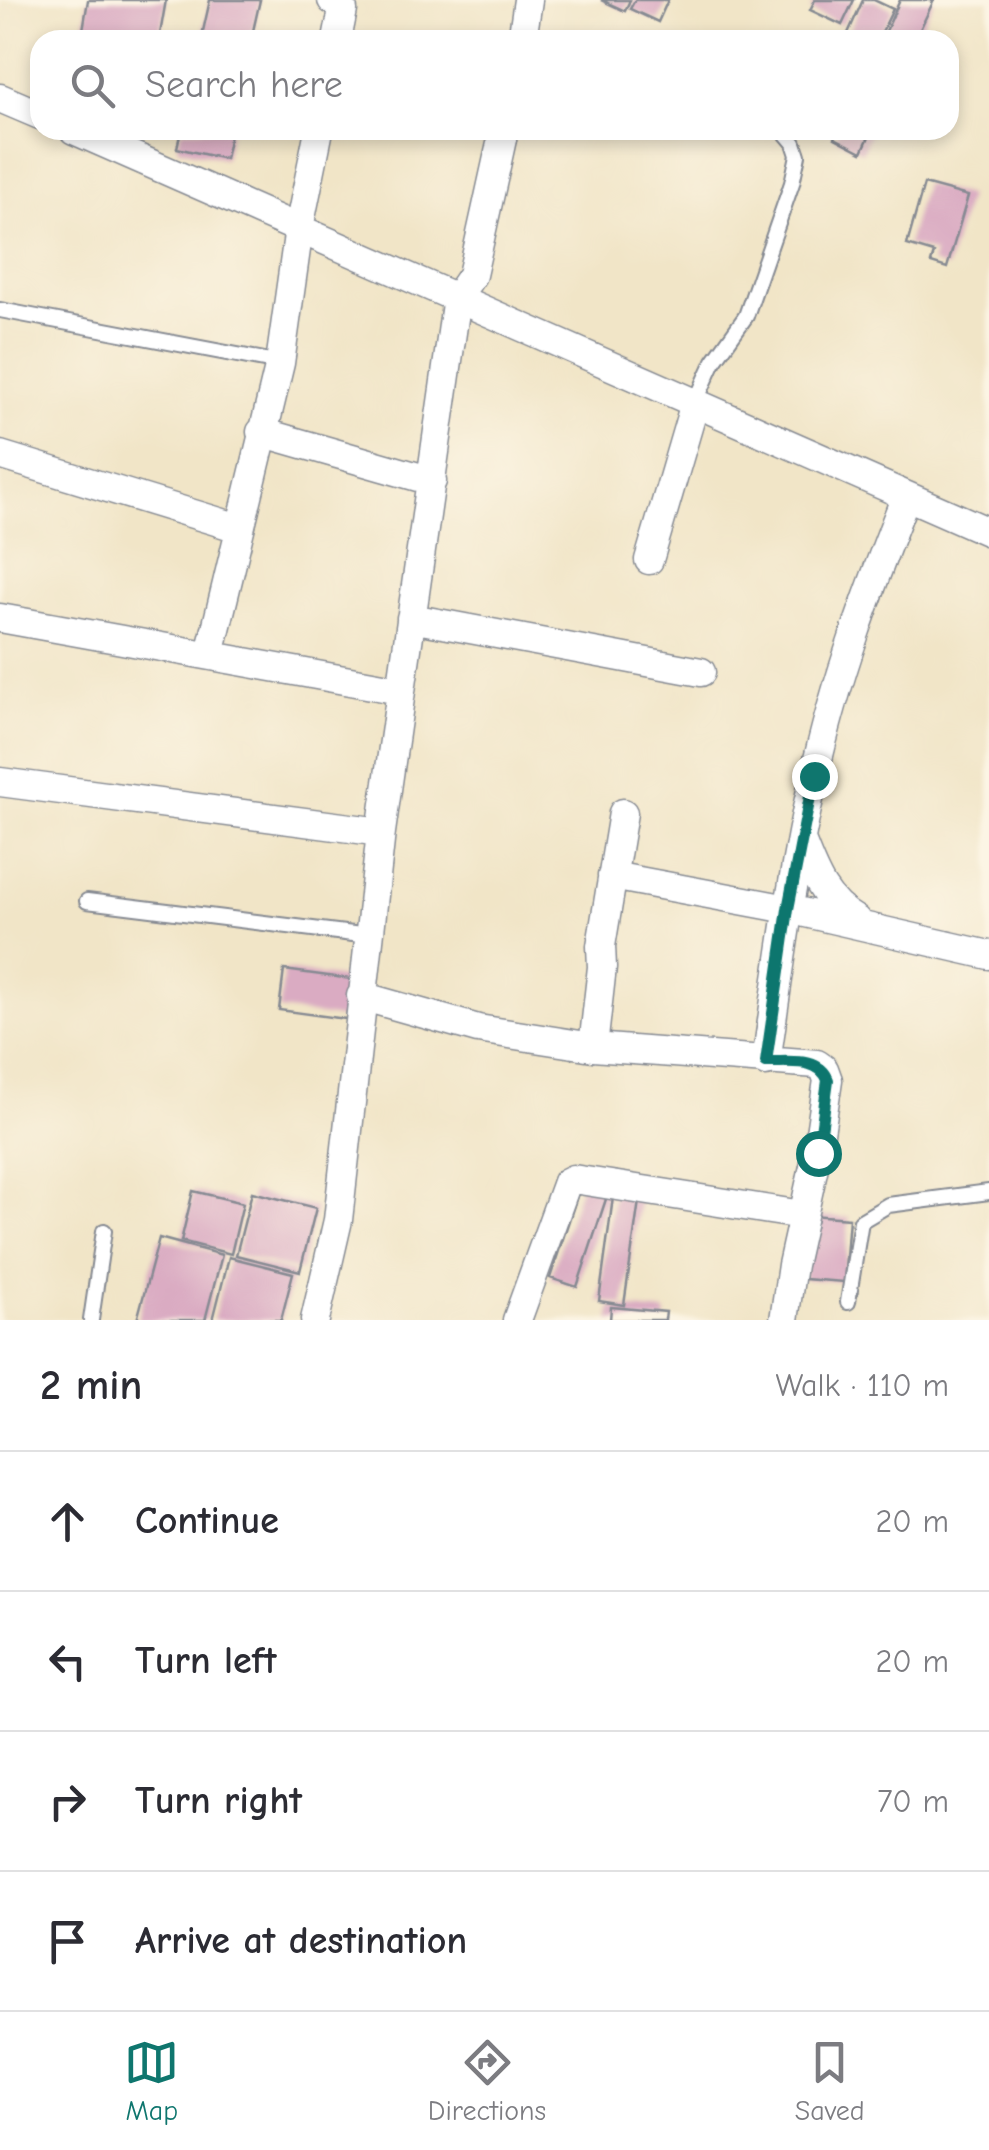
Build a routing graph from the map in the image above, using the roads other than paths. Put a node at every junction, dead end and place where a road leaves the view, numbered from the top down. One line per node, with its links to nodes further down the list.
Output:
1 (336, 0): 3 (street)
2 (528, 0): 4 (street)
3 (339, 30)
4 (524, 30)
5 (0, 98): 6 (street)
6 (30, 111)
7 (97, 140): 11 (street)
8 (317, 140): 11 (street)
9 (502, 140): 12 (street)
10 (791, 140): 15 (lane)
11 (299, 228): 12 (street); 14 (street)
12 (456, 297): 15 (street); 18 (street)
13 (0, 310): 14 (lane)
14 (280, 363): 16 (street)
15 (695, 403): 19 (street); 22 (street)
16 (261, 432): 18 (street); 20 (street)
17 (0, 455): 20 (street)
18 (432, 481): 24 (street)
19 (906, 496): 21 (street); 31 (street)
20 (239, 528): 25 (street)
21 (989, 532)
22 (649, 560)
23 (0, 618): 25 (street)
24 (411, 618): 26 (street); 27 (street)
25 (210, 654): 27 (street)
26 (701, 672)
27 (400, 690): 30 (street)
28 (0, 782): 30 (street)
29 (623, 814): 32 (street)
30 (381, 832): 36 (street)
31 (801, 842): 34 (street); 35 (street)
32 (612, 876): 34 (street); 39 (street)
33 (87, 900): 36 (lane)
34 (788, 909): 35 (street); 40 (street)
35 (867, 927): 37 (street)
36 (369, 936): 38 (street)
37 (989, 955)
38 (361, 996): 39 (street); 46 (street)
39 (594, 1047): 40 (street)
40 (766, 1062): 42 (street)
41 (989, 1192): 44 (lane)
42 (802, 1216): 47 (street); 48 (street)
43 (104, 1231): 45 (lane)
44 (848, 1302)
45 (91, 1320)
46 (315, 1320)
47 (517, 1320)
48 (784, 1320)

